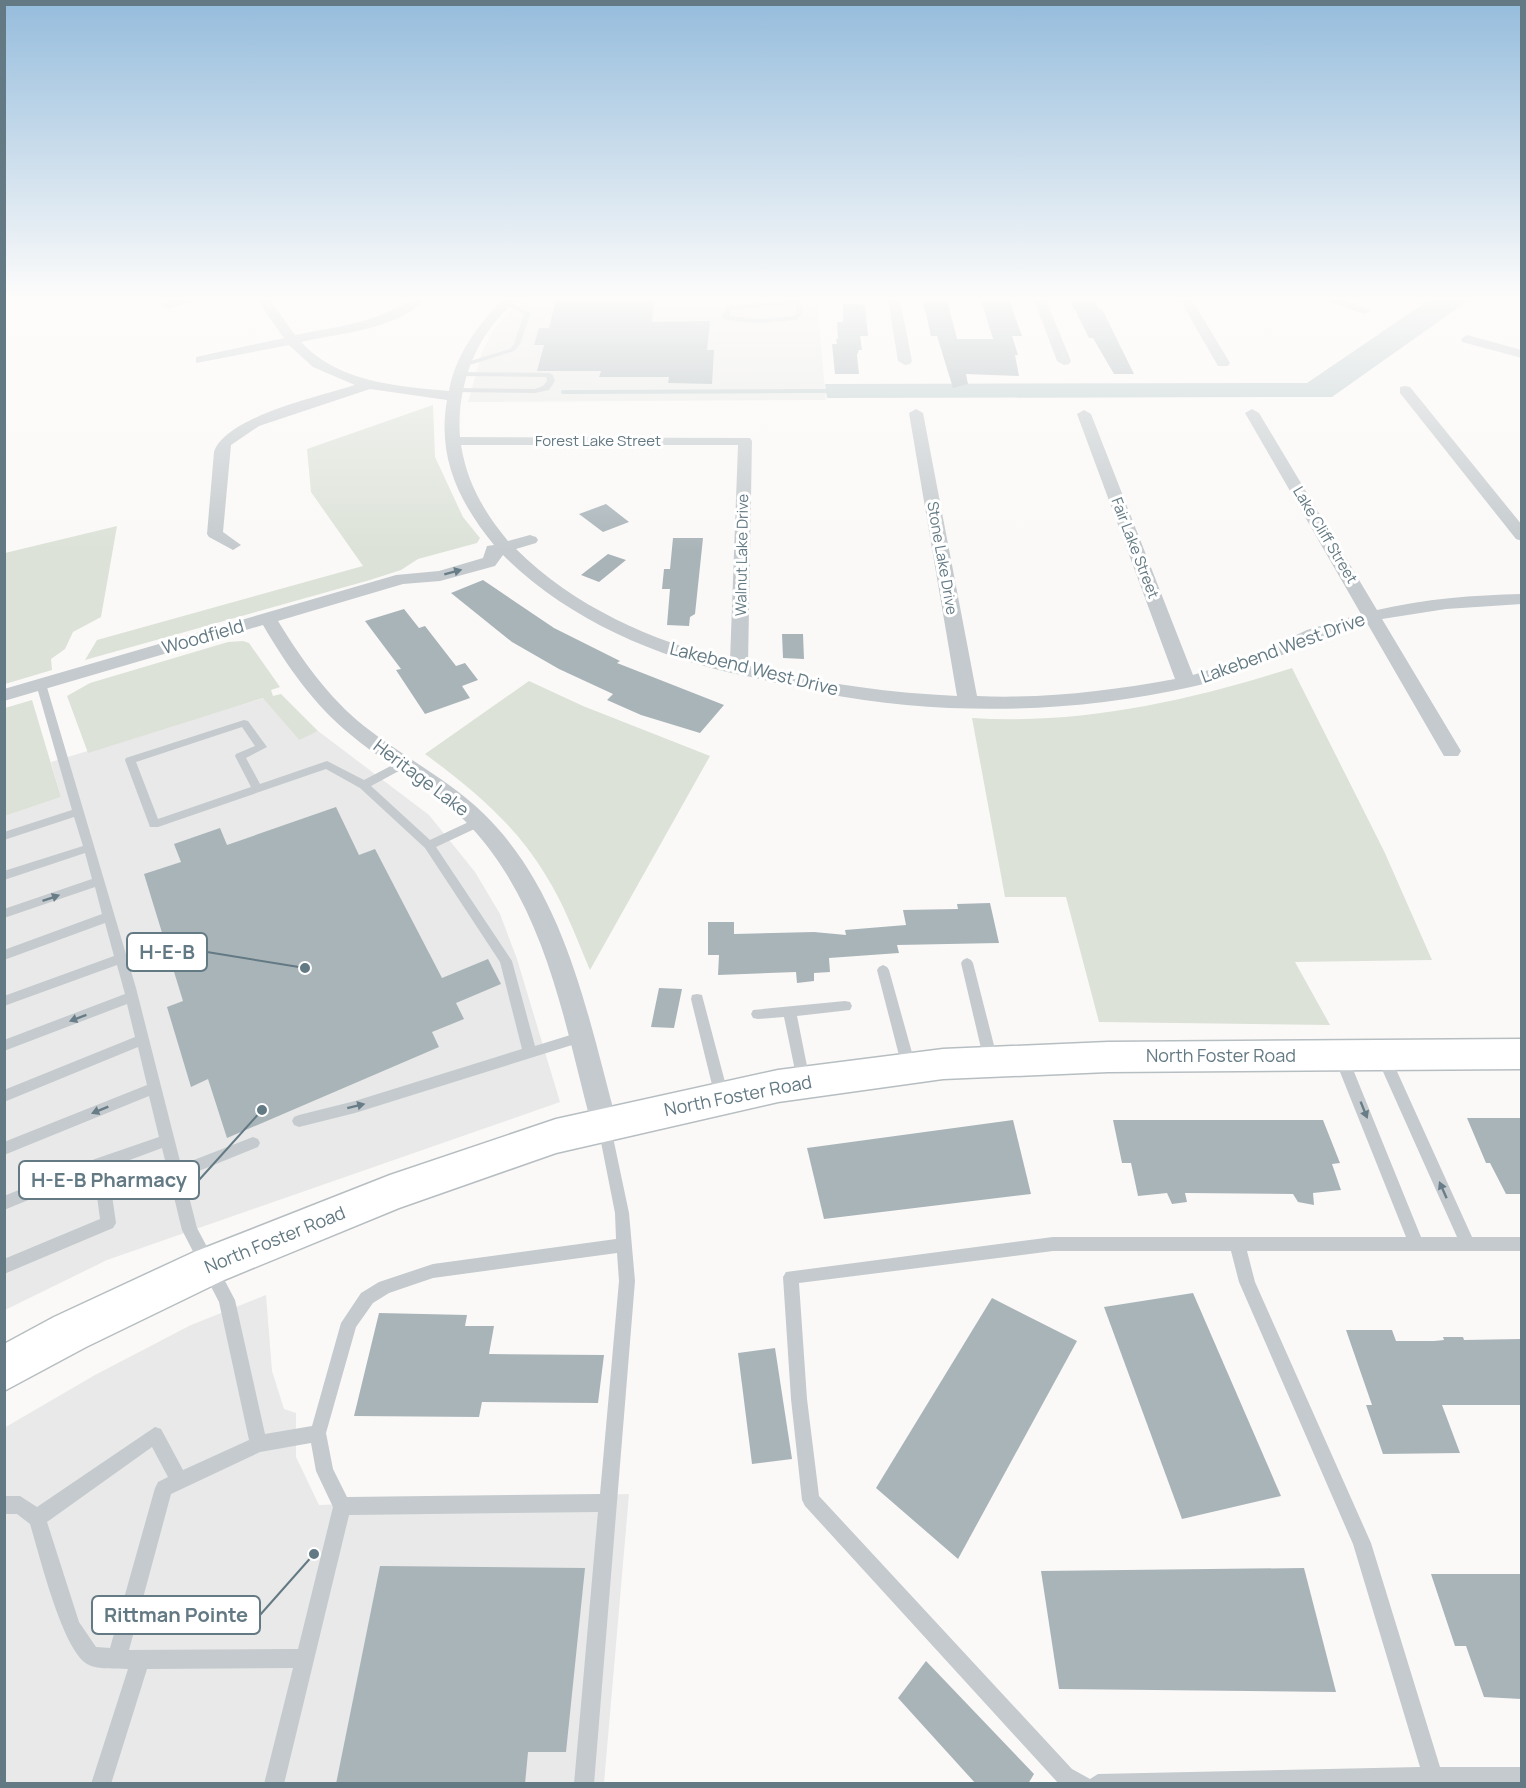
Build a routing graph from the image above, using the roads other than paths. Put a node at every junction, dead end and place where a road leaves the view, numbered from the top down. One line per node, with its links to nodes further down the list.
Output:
1 (457, 383): 5 (street, Lakebend West Drive)
2 (549, 383): 5 (lane)
3 (371, 384): 5 (street); 13 (street)
4 (1405, 390): 11 (street)
5 (454, 393): 9 (street, Lakebend West Drive)
6 (916, 413): 22 (street, Stone Lake Drive)
7 (1252, 413): 16 (street, Lake Cliff Street)
8 (1084, 414): 19 (street, Fair Lake Street)
9 (451, 441): 10 (street, Forest Lake Street); 14 (street, Lakebend West Drive)
10 (745, 441): 18 (street, Walnut Lake Drive)
11 (1521, 536)
12 (530, 540): 14 (street)
13 (232, 545)
14 (502, 549): 17 (street, Woodfield); 18 (street, Lakebend West Drive)
15 (1521, 599): 16 (street, Lakebend West Drive)
16 (1372, 615): 19 (street, Lakebend West Drive); 23 (street, Lake Cliff Street)
17 (268, 618): 20 (street, Woodfield); 24 (street, Heritage Lake)
18 (739, 669): 22 (street, Lakebend West Drive)
19 (1186, 682): 22 (street, Lakebend West Drive)
20 (41, 684): 21 (street, Woodfield); 27 (lane)
21 (4, 695)
22 (968, 702)
23 (1451, 751)
24 (404, 763): 25 (lane); 28 (street, Heritage Lake)
25 (364, 784): 26 (lane); 30 (lane)
26 (256, 789): 26 (lane)
27 (78, 812): 29 (lane); 31 (lane)
28 (479, 822): 30 (lane); 46 (street, Heritage Lake)
29 (4, 836)
30 (429, 845): 49 (lane)
31 (88, 848): 32 (lane); 33 (lane)
32 (4, 876)
33 (98, 882): 34 (lane, one-way to 33); 35 (lane)
34 (4, 914)
35 (108, 917): 36 (lane); 37 (lane)
36 (4, 955)
37 (121, 959): 40 (lane); 42 (lane)
38 (967, 963): 53 (lane)
39 (883, 970): 54 (lane)
40 (132, 997): 47 (lane); 48 (lane, one-way to 48)
41 (697, 999): 58 (lane)
42 (4, 1001)
43 (845, 1006): 44 (lane)
44 (789, 1011): 45 (lane); 55 (lane)
45 (758, 1014)
46 (580, 1037): 49 (lane); 60 (street, Heritage Lake)
47 (142, 1040): 56 (lane); 57 (lane)
48 (4, 1046)
49 (530, 1053): 59 (lane, one-way to 49)
50 (1521, 1054): 52 (main road, North Foster Road)
51 (1341, 1056): 52 (main road, North Foster Road); 53 (main road, North Foster Road); 67 (lane, one-way to 67)
52 (1383, 1056): 68 (lane, one-way to 52)
53 (991, 1062): 54 (main road, North Foster Road)
54 (910, 1068): 55 (main road, North Foster Road)
55 (803, 1083): 58 (main road, North Foster Road)
56 (155, 1088): 61 (lane); 63 (lane, one-way to 63)
57 (4, 1096)
58 (722, 1098): 60 (main road, North Foster Road)
59 (299, 1121)
60 (604, 1123): 71 (lane); 72 (main road, North Foster Road)
61 (167, 1140): 64 (lane); 65 (lane)
62 (253, 1143): 65 (lane)
63 (4, 1149)
64 (100, 1164): 66 (lane); 73 (lane)
65 (176, 1174): 72 (lane)
66 (4, 1203)
67 (1416, 1243): 68 (lane); 69 (lane)
68 (1467, 1243): 70 (lane)
69 (1237, 1244): 85 (lane); 90 (lane)
70 (1521, 1244)
71 (624, 1245): 75 (lane); 78 (lane)
72 (209, 1266): 74 (main road, North Foster Road); 76 (lane)
73 (4, 1267)
74 (4, 1369)
75 (318, 1433): 76 (lane); 80 (lane)
76 (259, 1444): 77 (lane)
77 (180, 1481): 81 (lane); 82 (lane)
78 (608, 1503): 80 (lane); 89 (lane)
79 (4, 1505): 81 (lane)
80 (342, 1506): 83 (lane)
81 (37, 1518): 82 (lane)
82 (117, 1658): 84 (lane)
83 (304, 1658): 84 (lane); 88 (lane)
84 (140, 1660): 87 (lane)
85 (1433, 1777): 86 (lane); 91 (lane)
86 (1521, 1778)
87 (101, 1784)
88 (274, 1784)
89 (584, 1784)
90 (1082, 1784)
91 (1098, 1784)

